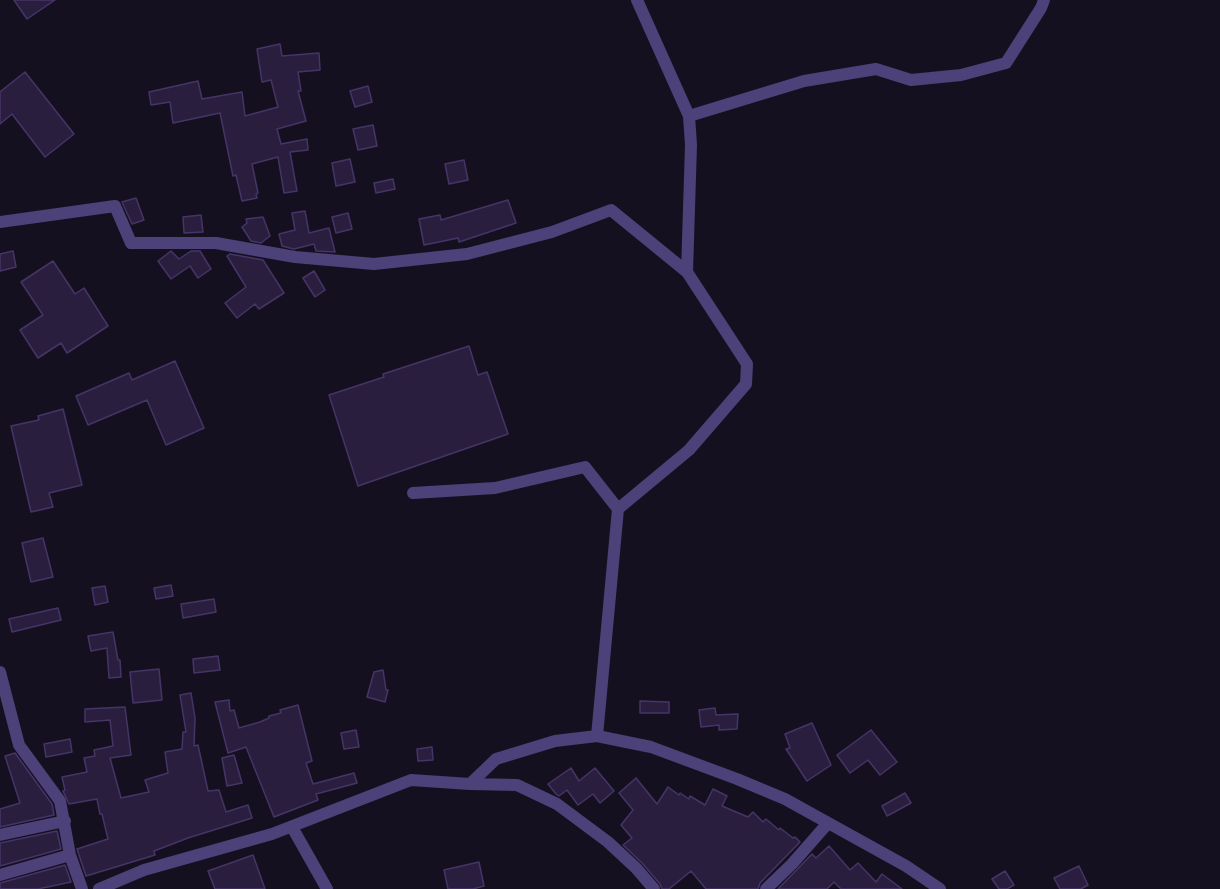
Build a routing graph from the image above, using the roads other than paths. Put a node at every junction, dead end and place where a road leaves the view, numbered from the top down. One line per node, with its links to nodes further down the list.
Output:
1 (637, 0): 3 (street)
2 (1044, 0): 3 (street)
3 (689, 116): 5 (street)
4 (0, 222): 5 (street)
5 (687, 272): 7 (street)
6 (413, 493): 7 (street)
7 (618, 509): 9 (street)
8 (0, 672): 11 (street)
9 (597, 736): 10 (street); 12 (street)
10 (470, 784): 13 (street); 20 (street)
11 (65, 821): 14 (street); 15 (street)
12 (828, 823): 21 (street); 22 (street)
13 (292, 827): 18 (street); 19 (street)
14 (0, 835)
15 (70, 855): 16 (street); 17 (street)
16 (0, 875)
17 (82, 889)
18 (99, 889)
19 (327, 889)
20 (654, 889)
21 (766, 889)
22 (940, 889)

